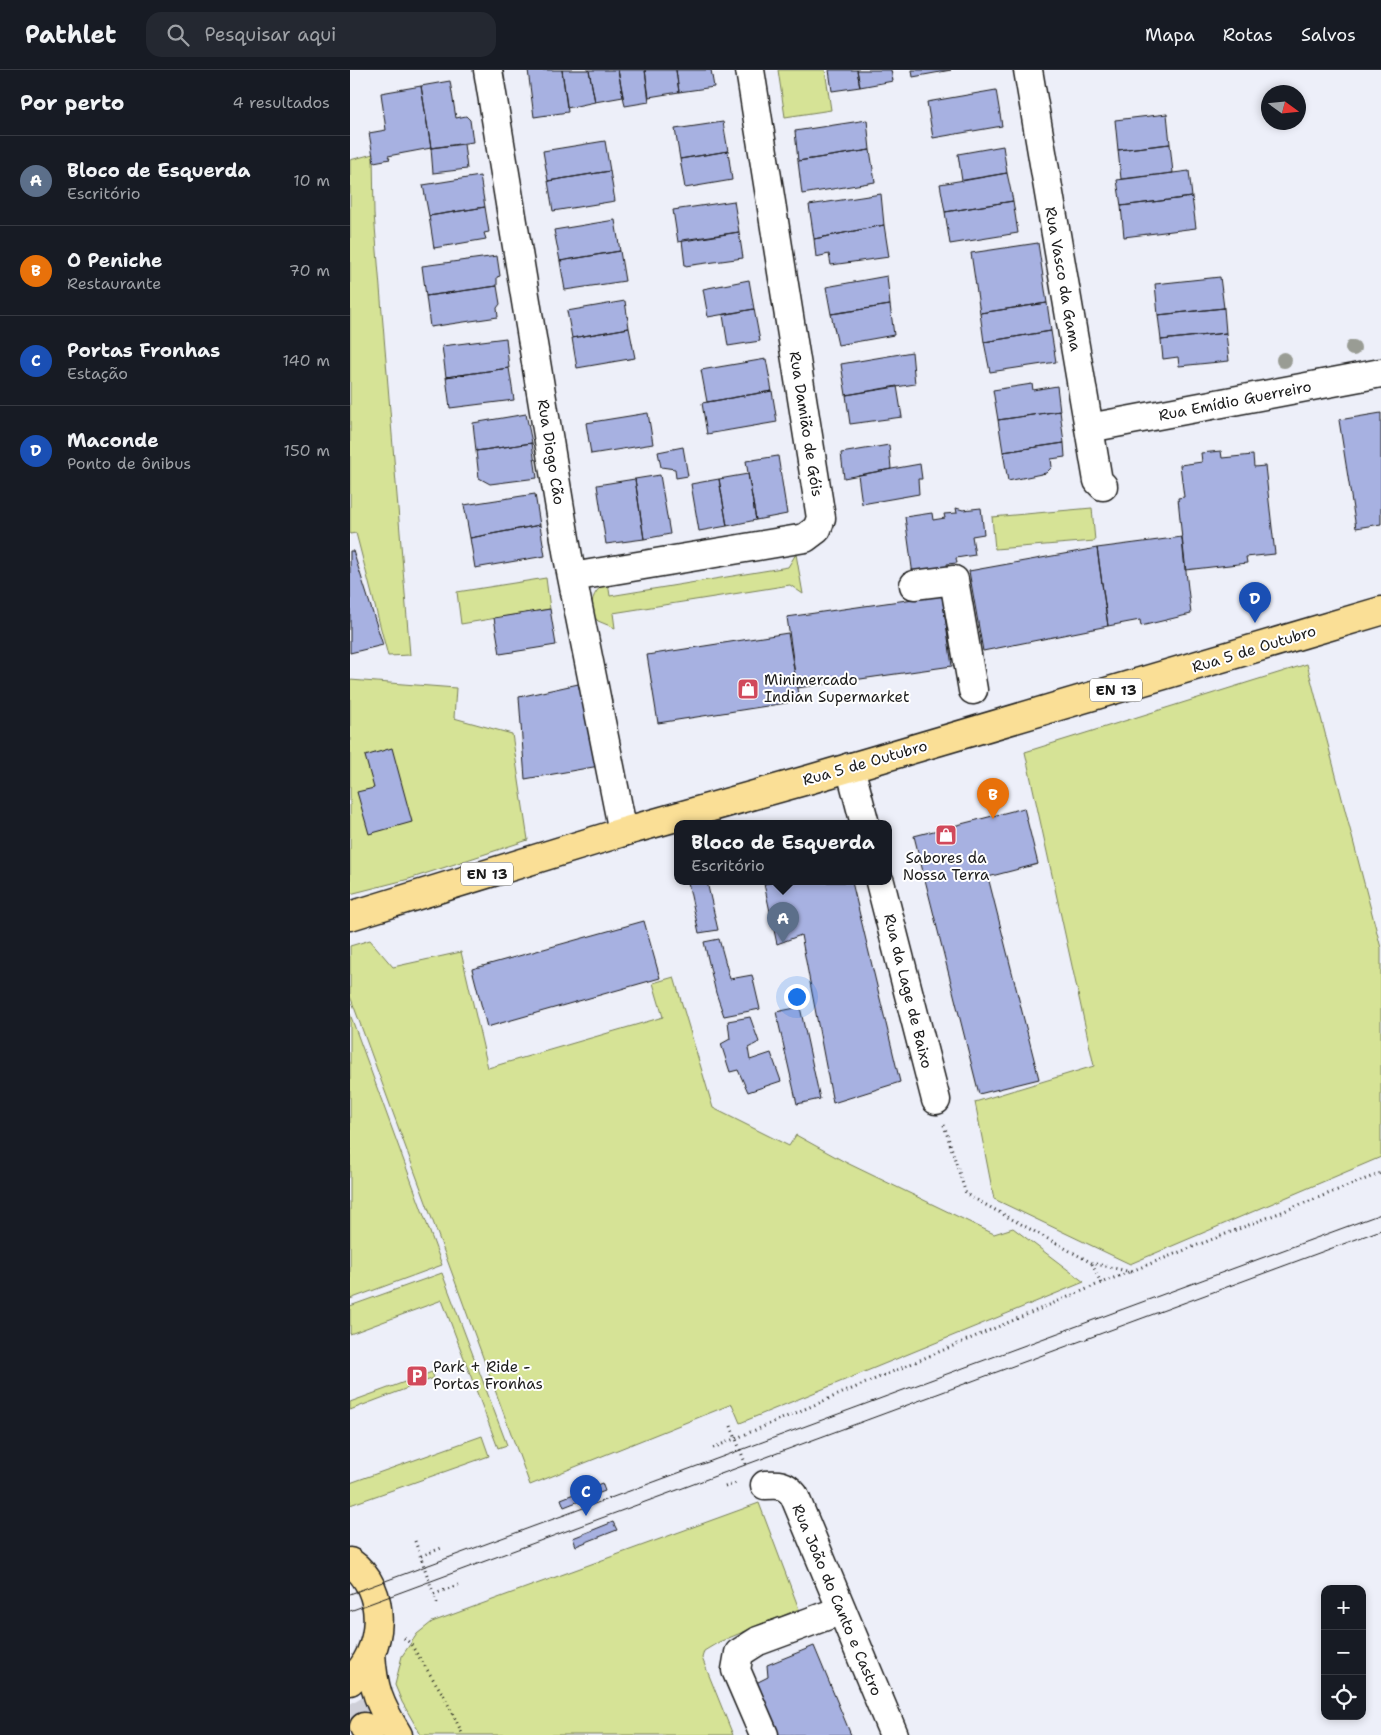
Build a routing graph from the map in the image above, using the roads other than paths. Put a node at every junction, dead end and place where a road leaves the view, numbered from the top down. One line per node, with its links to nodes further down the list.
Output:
1 (488, 70): 7 (street, Rua Diogo Cão)
2 (750, 70): 7 (street, Rua Damião de Góis)
3 (1028, 70): 5 (street, Rua Vasco da Gama)
4 (1381, 373): 5 (street, Rua Emídio Guerreiro)
5 (1089, 428): 6 (street, Rua Vasco da Gama)
6 (1103, 486)
7 (572, 577): 13 (street, Rua Diogo Cão)
8 (914, 585): 10 (street)
9 (1381, 611): 11 (main road, Rua 5 de Outubro / EN 13)
10 (973, 690)
11 (850, 767): 12 (street); 13 (main road, Rua 5 de Outubro / EN 13)
12 (864, 820)
13 (623, 832): 15 (main road, Rua 5 de Outubro / EN 13)
14 (881, 885): 16 (street, Rua da Lage de Baixo)
15 (350, 916)
16 (936, 1100)
17 (757, 1478): 19 (street, Rua João do Canto e Castro)
18 (350, 1562): 20 (main road)
19 (842, 1610): 23 (street); 24 (street, Rua João do Canto e Castro)
20 (372, 1653): 21 (main road); 22 (main road)
21 (350, 1681)
22 (398, 1735)
23 (764, 1735)
24 (894, 1735)

